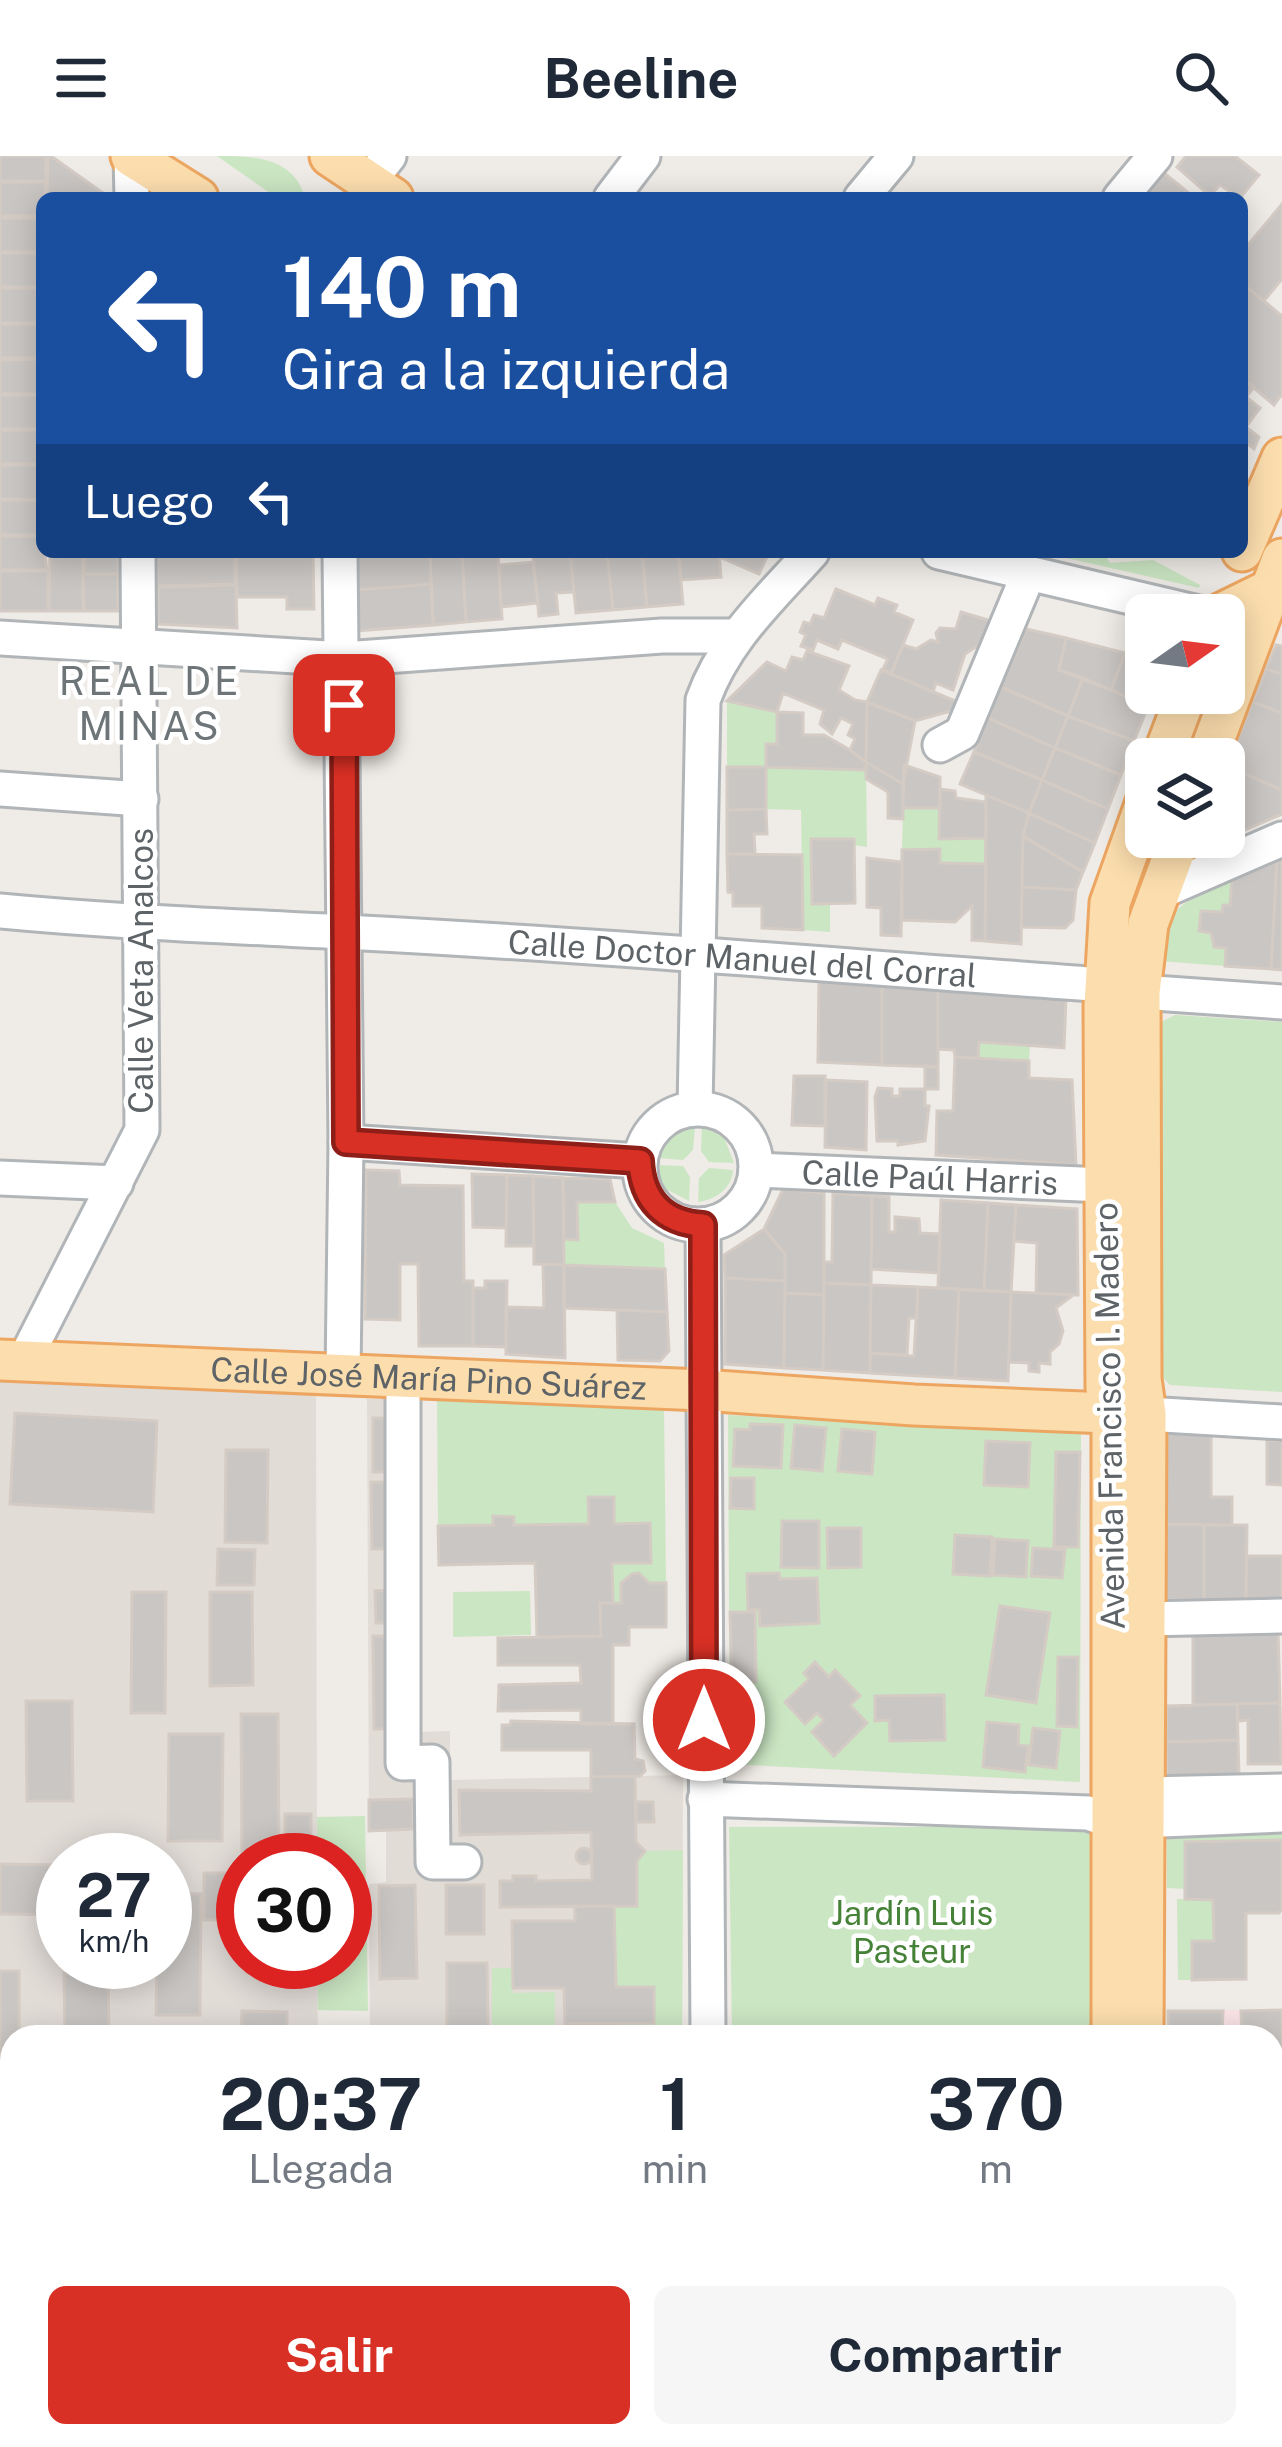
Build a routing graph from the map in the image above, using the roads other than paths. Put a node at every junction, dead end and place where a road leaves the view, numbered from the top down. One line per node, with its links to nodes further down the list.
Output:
1 (131, 156): 7 (street); 8 (main road)
2 (330, 156): 6 (main road)
3 (643, 156): 9 (street)
4 (896, 156): 10 (street)
5 (1155, 156): 11 (street)
6 (387, 186)
7 (132, 192)
8 (188, 192)
9 (615, 192)
10 (866, 192)
11 (1125, 192)
12 (1282, 458): 13 (main road)
13 (1250, 542)
14 (138, 558): 26 (street, Calle Veta Analcos)
15 (340, 558): 28 (street)
16 (806, 558): 24 (street)
17 (963, 558): 19 (street)
18 (1242, 558): 21 (main road)
19 (1028, 575): 22 (street); 29 (street)
20 (1278, 579): 23 (main road); 27 (main road)
21 (1224, 594)
22 (1125, 596)
23 (1245, 598)
24 (735, 636): 28 (street); 39 (street)
25 (0, 638): 26 (street)
26 (140, 649): 28 (street); 31 (street, Calle Veta Analcos)
27 (1245, 658)
28 (344, 659): 38 (street)
29 (940, 746)
30 (0, 789): 31 (street)
31 (141, 799): 37 (street, Calle Veta Analcos)
32 (1282, 839): 35 (street)
33 (1126, 858): 40 (main road, Avenida Francisco I. Madero)
34 (1172, 858): 35 (main road, Avenida Francisco I. Madero)
35 (1160, 892): 40 (main road, Avenida Francisco I. Madero)
36 (0, 911): 37 (street, Calle Doctor Manuel del Corral)
37 (143, 925): 38 (street, Calle Doctor Manuel del Corral); 47 (street, Calle Veta Analcos)
38 (344, 932): 39 (street, Calle Doctor Manuel del Corral); 43 (street)
39 (695, 956): 40 (street, Calle Doctor Manuel del Corral); 42 (street)
40 (1122, 989): 41 (street, Calle Doctor Manuel del Corral); 48 (main road, Avenida Francisco I. Madero); 54 (main road, Avenida Francisco I. Madero)
41 (1282, 1002)
42 (695, 1108): 44 (street); 45 (street)
43 (346, 1142): 44 (street); 51 (street)
44 (640, 1161): 49 (street)
45 (756, 1170): 48 (street, Calle Paúl Harris); 49 (street)
46 (0, 1178): 47 (street)
47 (116, 1183): 50 (street, Calle Veta Analcos)
48 (1105, 1185): 54 (main road, Avenida Francisco I. Madero)
49 (703, 1225): 53 (street)
50 (12, 1360): 51 (main road, Calle José María Pino Suárez)
51 (343, 1376): 52 (main road, Calle José María Pino Suárez)
52 (403, 1378): 53 (main road, Calle José María Pino Suárez); 62 (street)
53 (702, 1390): 54 (main road, Calle José María Pino Suárez); 59 (street)
54 (1129, 1414): 55 (street); 57 (main road, Avenida Francisco I. Madero); 60 (main road, Avenida Francisco I. Madero)
55 (1282, 1422)
56 (1282, 1616): 57 (street)
57 (1145, 1619): 60 (main road, Avenida Francisco I. Madero)
58 (1282, 1791): 60 (street)
59 (705, 1798): 60 (street); 63 (street)
60 (1121, 1810): 61 (street); 64 (main road, Avenida Francisco I. Madero); 65 (main road, Avenida Francisco I. Madero)
61 (1282, 1815)
62 (464, 1862)
63 (708, 2025)
64 (1112, 2025)
65 (1142, 2025)

